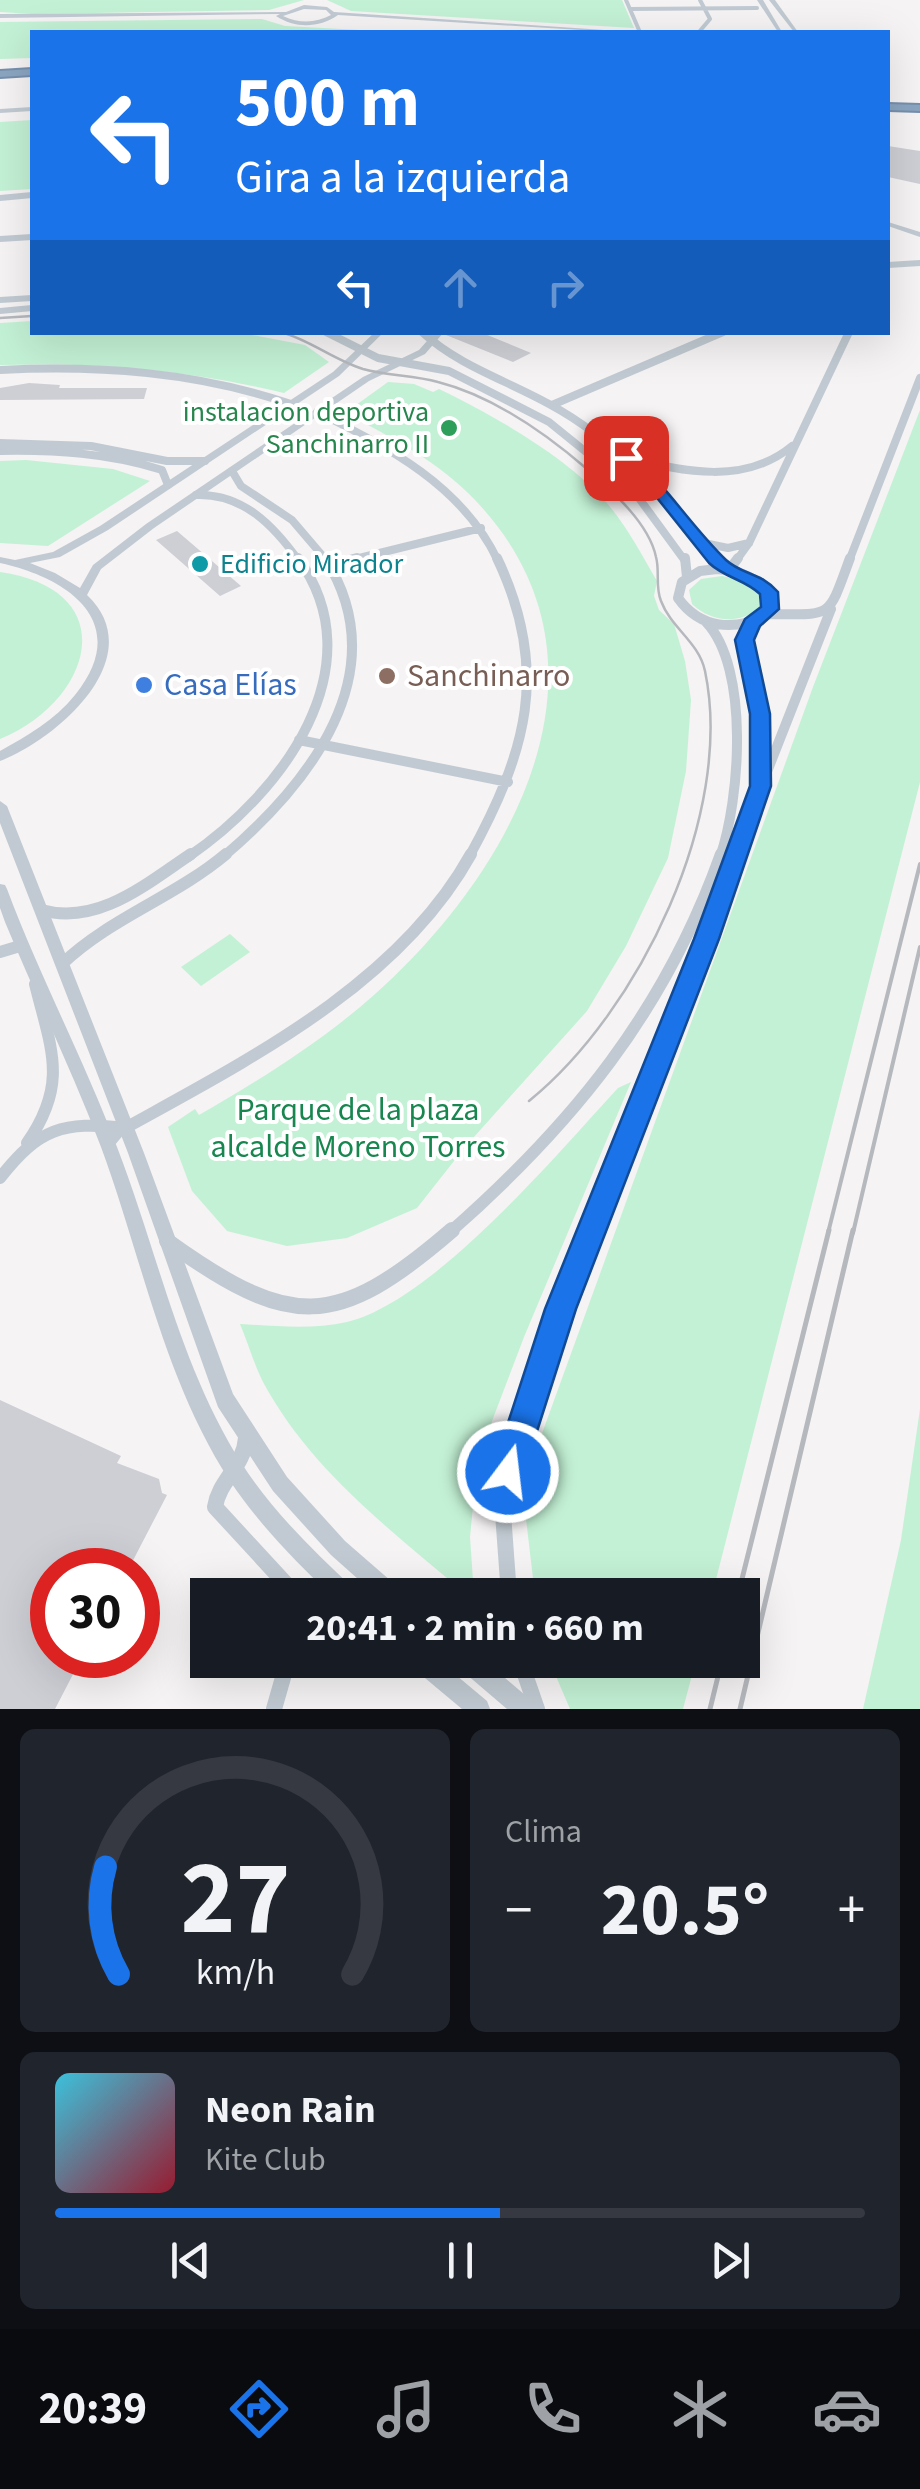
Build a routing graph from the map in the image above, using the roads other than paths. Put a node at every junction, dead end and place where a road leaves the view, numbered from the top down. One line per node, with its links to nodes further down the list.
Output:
1 (626, 0): 6 (street)
2 (700, 0): 7 (street)
3 (772, 0): 20 (street)
4 (759, 4): 7 (street); 19 (street)
5 (673, 8): 6 (street); 7 (street)
6 (630, 9): 17 (street)
7 (705, 10): 18 (street)
8 (282, 15): 9 (street); 10 (street); 11 (street)
9 (333, 16): 12 (street); 15 (street); 16 (street)
10 (0, 18)
11 (293, 23): 12 (street); 13 (street)
12 (310, 24): 14 (street)
13 (297, 30)
14 (301, 30)
15 (577, 30)
16 (593, 30)
17 (639, 30)
18 (701, 30)
19 (778, 30)
20 (794, 30)
21 (30, 70): 22 (highway)
22 (0, 72)
23 (890, 106): 25 (highway)
24 (890, 106): 25 (highway)
25 (920, 106)
26 (30, 112): 27 (street)
27 (0, 114)
28 (30, 196): 29 (street)
29 (0, 198)
30 (890, 225): 32 (street)
31 (890, 235): 35 (street)
32 (920, 235)
33 (30, 237): 34 (street)
34 (0, 239)
35 (920, 244)
36 (920, 263): 37 (street)
37 (890, 265)
38 (30, 298): 39 (street)
39 (0, 300)
40 (30, 308): 41 (street)
41 (0, 311)
42 (332, 335): 49 (street)
43 (377, 335): 49 (street)
44 (425, 335): 48 (street)
45 (437, 335): 48 (street)
46 (715, 335): 54 (street)
47 (849, 335): 56 (street)
48 (431, 342): 50 (street); 54 (street)
49 (360, 350): 50 (street); 53 (street)
50 (400, 363): 55 (street); 71 (street)
51 (0, 370): 53 (street)
52 (920, 378): 73 (street)
53 (291, 404): 60 (street)
54 (552, 405): 59 (street)
55 (317, 412): 61 (street); 64 (street)
56 (805, 431): 59 (street); 66 (street)
57 (0, 443): 60 (street)
58 (0, 451): 62 (street)
59 (626, 458): 65 (street)
60 (206, 461): 62 (street)
61 (232, 470): 63 (street); 69 (street)
62 (168, 486): 68 (street)
63 (196, 495): 72 (street); 77 (street)
64 (481, 528): 69 (street); 80 (street)
65 (704, 543): 66 (street); 70 (street)
66 (748, 543): 70 (street)
67 (0, 560): 68 (street)
68 (16, 563): 72 (street)
69 (331, 565): 78 (street)
70 (727, 570): 71 (street); 74 (street)
71 (687, 577): 75 (street)
72 (82, 594): 79 (street)
73 (831, 609): 74 (street); 81 (street)
74 (767, 614): 76 (street)
75 (706, 622): 76 (street); 94 (street)
76 (752, 623): 81 (street)
77 (299, 740): 78 (street); 84 (street)
78 (324, 744): 80 (street); 87 (street)
79 (0, 756)
80 (508, 782): 90 (street)
81 (760, 786): 100 (street)
82 (0, 806): 84 (street)
83 (0, 889): 85 (street)
84 (40, 910): 87 (street)
85 (20, 946): 86 (street); 88 (street)
86 (0, 952)
87 (62, 964): 90 (street)
88 (34, 979): 89 (street); 91 (street)
89 (100, 1124): 90 (street); 91 (street); 92 (street)
90 (125, 1128): 92 (street); 94 (street)
91 (27, 1143): 93 (street)
92 (108, 1144): 96 (street)
93 (0, 1178)
94 (166, 1240): 95 (street)
95 (244, 1430): 96 (street); 99 (street)
96 (236, 1472): 97 (street); 98 (street)
97 (280, 1578)
98 (328, 1578)
99 (372, 1578)
100 (508, 1578)
101 (283, 1678): 105 (street)
102 (442, 1678): 106 (street)
103 (489, 1678): 107 (street)
104 (526, 1678): 108 (street)
105 (274, 1709)
106 (478, 1709)
107 (524, 1709)
108 (537, 1709)

